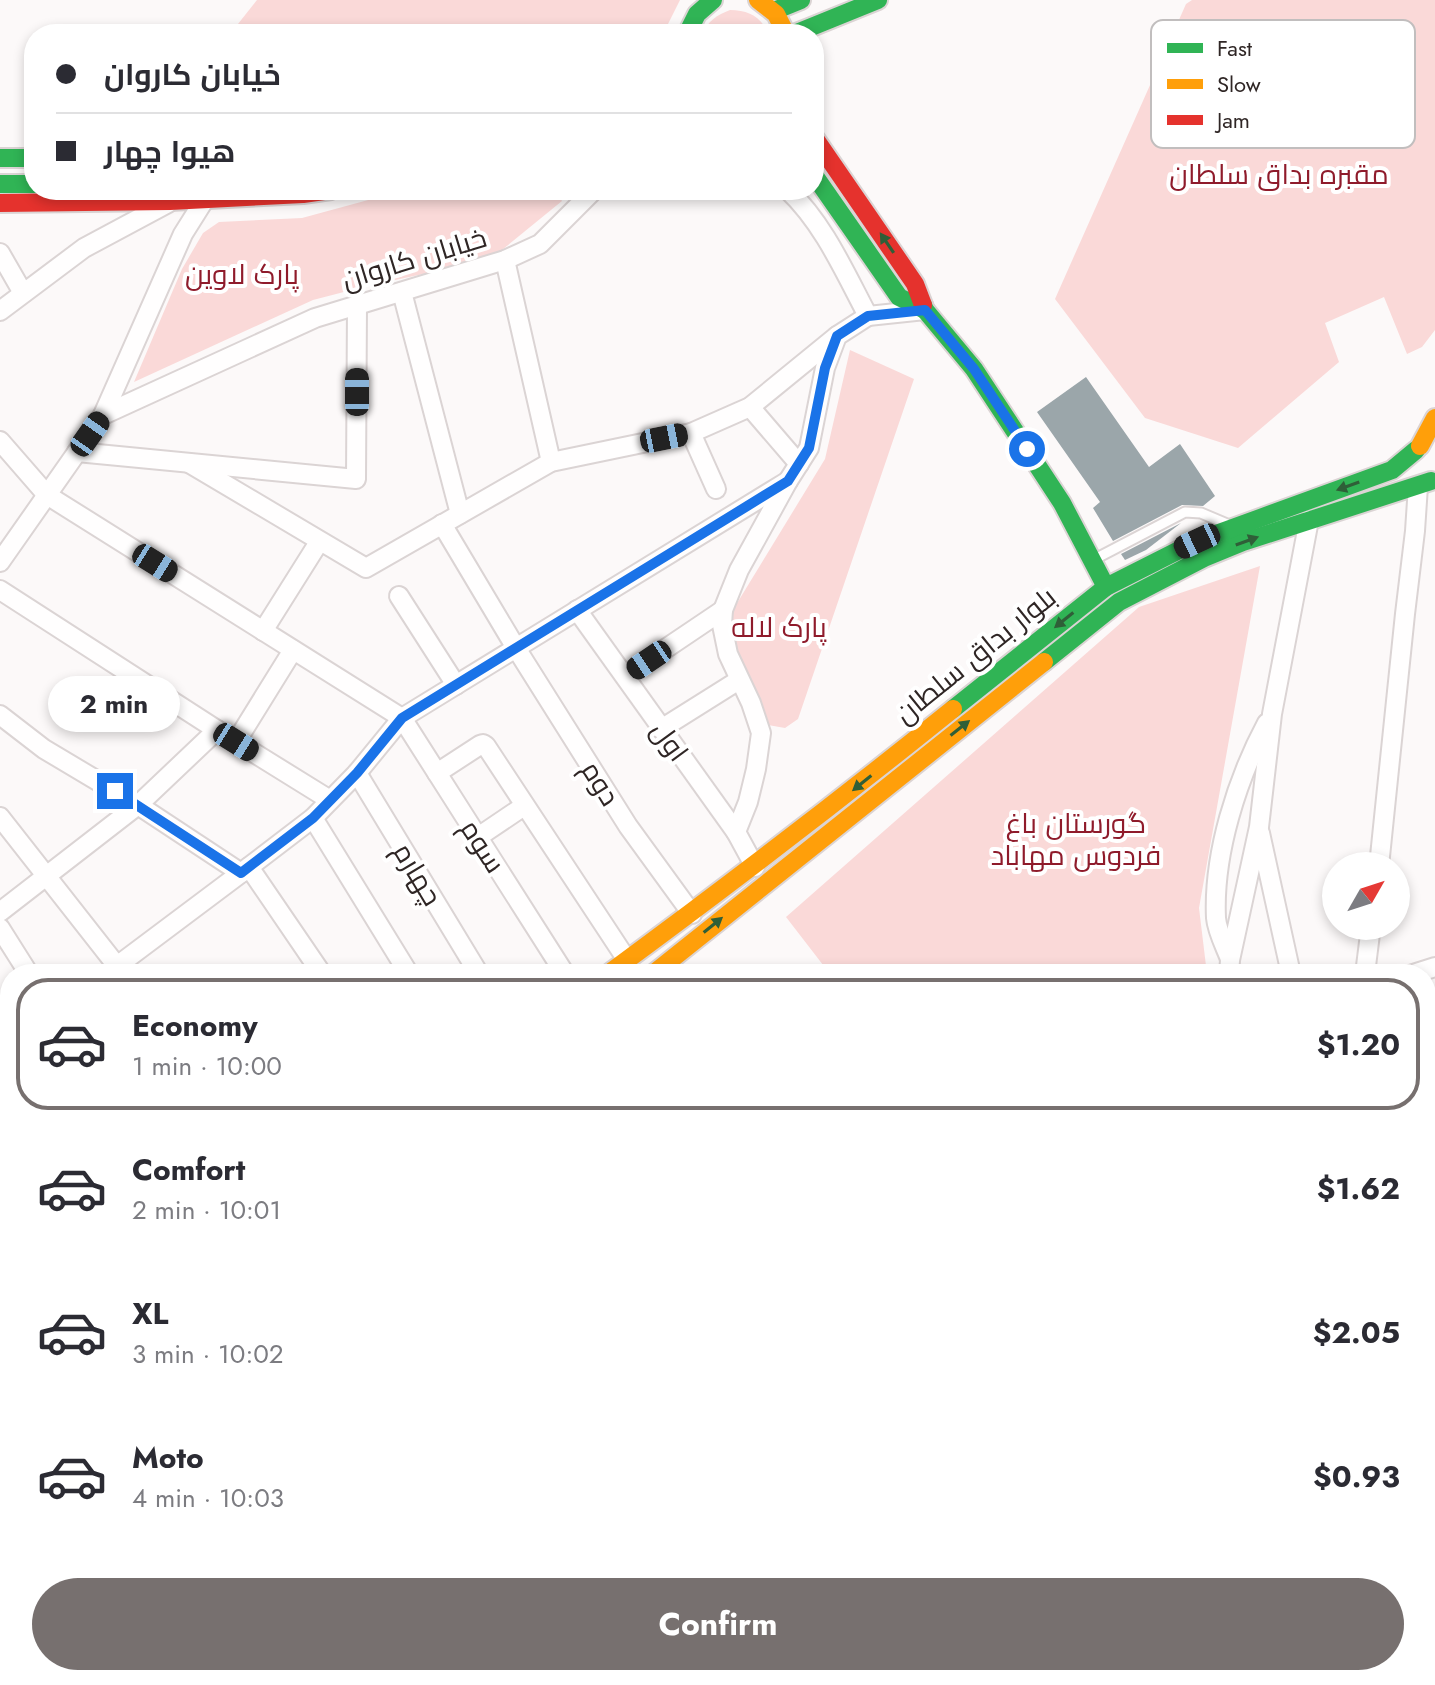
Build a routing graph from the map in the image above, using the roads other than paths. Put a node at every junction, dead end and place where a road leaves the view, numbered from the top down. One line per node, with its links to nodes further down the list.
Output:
1 (713, 0): 5 (main road)
2 (801, 0): 4 (main road)
3 (878, 0): 7 (main road)
4 (766, 6): 6 (main road)
5 (690, 24)
6 (782, 24)
7 (819, 24)
8 (824, 152): 22 (main road, one-way to 8)
9 (0, 158): 10 (main road)
10 (24, 158)
11 (0, 184): 12 (main road)
12 (24, 184)
13 (824, 189): 25 (main road)
14 (188, 200): 18 (main road)
15 (204, 200): 32 (street)
16 (584, 200): 21 (street, خیابان کاروان)
17 (798, 200): 29 (street)
18 (170, 201): 19 (main road); 24 (street)
19 (0, 203)
20 (0, 253): 24 (street)
21 (505, 260): 23 (street, خیابان کاروان); 38 (street)
22 (915, 284): 25 (main road); 27 (main road)
23 (402, 292): 26 (street, خیابان کاروان); 45 (street)
24 (23, 293): 28 (street)
25 (899, 297): 27 (main road)
26 (357, 305): 32 (street, خیابان کاروان); 39 (street)
27 (925, 310): 29 (street); 50 (main road)
28 (0, 311)
29 (868, 316): 30 (street)
30 (837, 336): 31 (street); 40 (street)
31 (750, 407): 34 (street); 40 (street)
32 (103, 415): 37 (street)
33 (1435, 418): 36 (main road)
34 (691, 433): 38 (street); 43 (street)
35 (0, 441): 44 (street)
36 (1424, 446): 42 (main road); 48 (main road, بلوار بداق سلطان, one-way to 48)
37 (77, 452): 39 (street); 44 (street)
38 (551, 462): 45 (street)
39 (189, 463): 49 (street)
40 (799, 464): 41 (street)
41 (788, 481): 55 (street); 56 (street)
42 (1428, 483): 46 (main road, بلوار بداق سلطان); 79 (street)
43 (716, 489)
44 (47, 495): 51 (street); 57 (street)
45 (460, 514): 47 (street)
46 (1309, 520): 63 (street); 96 (main road, بلوار بداق سلطان, one-way to 46)
47 (442, 524): 49 (street); 58 (street, دوم)
48 (1233, 527): 50 (lane); 52 (main road, بلوار بداق سلطان)
49 (319, 542): 57 (street)
50 (1093, 560): 52 (main road)
51 (0, 562)
52 (1106, 587): 80 (main road, بلوار بداق سلطان, one-way to 80)
53 (0, 590): 67 (street)
54 (399, 596): 62 (street)
55 (577, 610): 58 (street); 60 (street, اول)
56 (723, 610): 60 (street); 61 (street)
57 (263, 631): 59 (street)
58 (516, 648): 62 (street); 84 (street, دوم)
59 (293, 650): 65 (street); 68 (street)
60 (625, 676): 66 (street, اول)
61 (739, 680): 66 (street); 77 (street)
62 (456, 685): 65 (street)
63 (1272, 714): 76 (street); 97 (street)
64 (0, 715): 72 (street)
65 (402, 718): 69 (street); 70 (street, سوم)
66 (661, 729): 77 (street, اول)
67 (217, 730): 68 (street); 72 (street)
68 (236, 742): 71 (street)
69 (357, 773): 71 (street); 92 (street, چهارم)
70 (437, 773): 73 (street); 78 (street, سوم)
71 (330, 800): 75 (street)
72 (138, 805): 81 (street); 82 (street)
73 (524, 806): 78 (street); 94 (street)
74 (0, 817): 82 (street)
75 (313, 818): 81 (street); 91 (street)
76 (1259, 827): 98 (street); 99 (street)
77 (736, 832): 80 (street, اول)
78 (478, 837): 93 (street, سوم)
79 (1381, 852)
80 (755, 867): 84 (main road, بلوار بداق سلطان)
81 (245, 870): 89 (street); 90 (street)
82 (46, 877): 83 (street); 88 (street)
83 (0, 912)
84 (692, 914): 95 (main road, بلوار بداق سلطان)
85 (0, 928): 87 (street)
86 (1369, 940): 100 (street)
87 (23, 964)
88 (115, 964)
89 (128, 964)
90 (315, 964)
91 (403, 964)
92 (473, 964)
93 (559, 964)
94 (623, 964)
95 (625, 964)
96 (665, 964)
97 (1229, 964)
98 (1231, 964)
99 (1289, 964)
100 (1366, 964)

